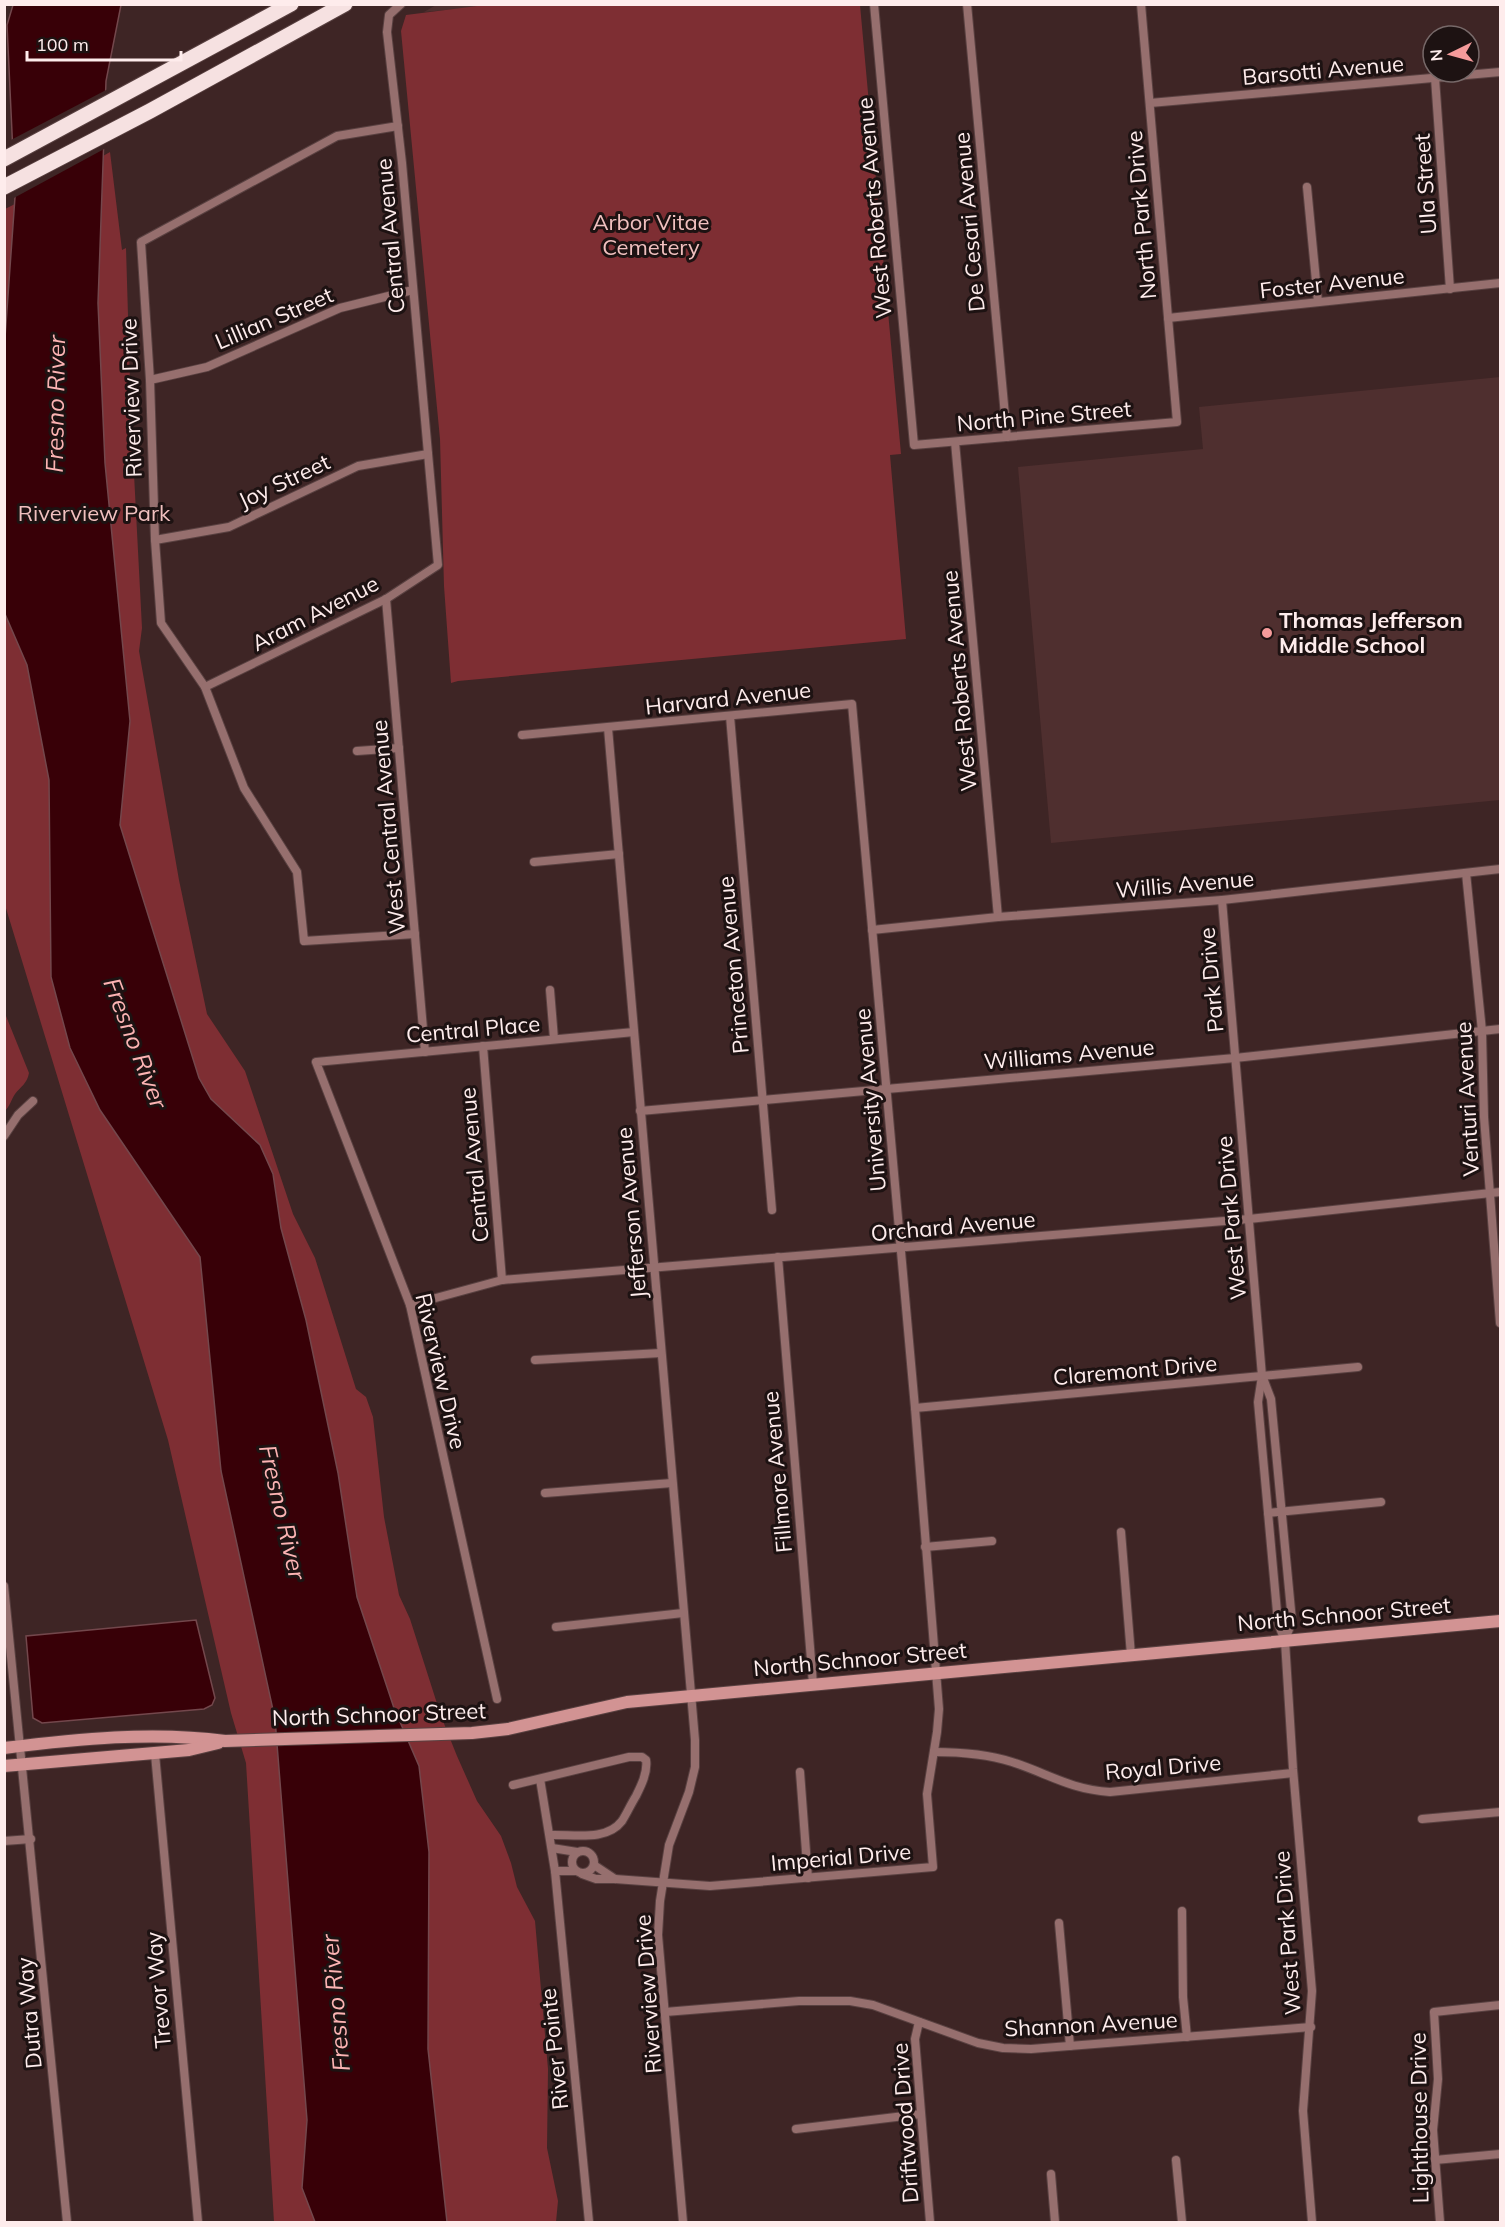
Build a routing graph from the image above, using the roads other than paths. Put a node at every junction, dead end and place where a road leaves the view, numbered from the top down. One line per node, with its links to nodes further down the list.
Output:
1 (291, 4): 13 (highway)
2 (345, 4): 14 (highway)
3 (400, 4): 12 (street, Central Avenue)
4 (874, 4): 25 (street, West Roberts Avenue)
5 (967, 4): 23 (street, De Cesari Avenue)
6 (1141, 4): 11 (street, North Park Drive)
7 (1500, 72): 8 (street, Barsotti Avenue)
8 (1481, 74)
9 (1421, 79): 11 (street, Barsotti Avenue)
10 (1436, 84): 17 (street, Ula Street)
11 (1150, 103): 20 (street, North Park Drive)
12 (398, 126): 18 (street, Central Avenue); 21 (street, Riverview Drive)
13 (4, 159)
14 (4, 187)
15 (1308, 187): 19 (street)
16 (1500, 283): 17 (street, Foster Avenue)
17 (1450, 289): 19 (street, Foster Avenue)
18 (413, 290): 21 (street, Lillian Street); 26 (street, Central Avenue)
19 (1318, 302): 20 (street, Foster Avenue)
20 (1168, 318): 22 (street, North Park Drive)
21 (150, 380): 27 (street, Riverview Drive)
22 (1177, 422): 23 (street, North Pine Street)
23 (1007, 436): 24 (street, North Pine Street)
24 (955, 442): 25 (street, North Pine Street); 41 (street, West Roberts Avenue)
25 (914, 444)
26 (428, 454): 27 (street, Joy Street); 28 (street, Aram Avenue)
27 (155, 540): 29 (street, Riverview Drive)
28 (386, 599): 29 (street, Aram Avenue); 34 (street, West Central Avenue)
29 (205, 687): 43 (street, Riverview Drive)
30 (852, 704): 31 (street, Harvard Avenue); 42 (street, University Avenue)
31 (730, 716): 32 (street, Harvard Avenue); 54 (street, Princeton Avenue)
32 (608, 728): 33 (street, Harvard Avenue); 36 (street, Jefferson Avenue)
33 (522, 735)
34 (399, 748): 35 (street); 43 (street, West Central Avenue)
35 (357, 751)
36 (619, 854): 37 (street); 47 (street, Jefferson Avenue)
37 (534, 862)
38 (1500, 869): 39 (street, Willis Avenue)
39 (1466, 873): 40 (street, Willis Avenue); 46 (street, Venturi Avenue)
40 (1222, 900): 41 (street, Willis Avenue); 51 (street, Park Drive)
41 (999, 917): 42 (street, Willis Avenue)
42 (873, 930): 53 (street, University Avenue)
43 (415, 934): 50 (street, West Central Avenue)
44 (550, 990): 48 (street)
45 (1500, 1029): 46 (street, Williams Avenue)
46 (1482, 1031): 51 (street, Williams Avenue); 58 (street, Venturi Avenue)
47 (634, 1032): 48 (street, Central Place); 56 (street, Jefferson Avenue)
48 (554, 1040): 49 (street, Central Place)
49 (483, 1046): 50 (street, Central Place); 64 (street, Central Avenue)
50 (425, 1052): 52 (street, Central Place)
51 (1235, 1058): 53 (street, Williams Avenue); 60 (street, West Park Drive)
52 (316, 1062): 65 (street, Riverview Drive)
53 (887, 1088): 54 (street, Williams Avenue); 61 (street, University Avenue)
54 (763, 1099): 56 (street, Williams Avenue); 59 (street, Princeton Avenue)
55 (33, 1101): 57 (street)
56 (640, 1111): 63 (street, Jefferson Avenue)
57 (4, 1136)
58 (1496, 1192): 60 (street, Orchard Avenue); 66 (street, Venturi Avenue)
59 (772, 1210)
60 (1249, 1219): 61 (street, Orchard Avenue); 70 (street, West Park Drive)
61 (901, 1249): 62 (street, Orchard Avenue); 71 (street, University Avenue)
62 (778, 1257): 63 (street, Orchard Avenue); 87 (street, Fillmore Avenue)
63 (654, 1268): 64 (street, Orchard Avenue); 67 (street, Jefferson Avenue)
64 (502, 1280): 65 (street, Orchard Avenue)
65 (410, 1305): 89 (street, Riverview Drive)
66 (1500, 1323)
67 (661, 1353): 68 (street); 72 (street, Jefferson Avenue)
68 (535, 1360)
69 (1358, 1367): 70 (street, Claremont Drive)
70 (1262, 1376): 71 (street, Claremont Drive); 75 (street, West Park Drive); 76 (street, West Park Drive)
71 (915, 1408): 79 (street, University Avenue)
72 (672, 1483): 73 (street); 81 (street, Jefferson Avenue)
73 (545, 1493)
74 (1381, 1502): 75 (street)
75 (1282, 1512): 76 (street); 84 (street, West Park Drive)
76 (1268, 1513): 84 (street, West Park Drive)
77 (1121, 1532): 85 (street)
78 (992, 1541): 79 (street)
79 (925, 1547): 86 (street, University Avenue)
80 (4, 1586): 91 (street, Dutra Way)
81 (683, 1613): 83 (street); 88 (street, Jefferson Avenue)
82 (1500, 1621): 84 (street, North Schnoor Street)
83 (556, 1627)
84 (1285, 1641): 85 (street, North Schnoor Street); 98 (street, West Park Drive)
85 (1131, 1655): 86 (street, North Schnoor Street)
86 (935, 1673): 87 (street, North Schnoor Street); 93 (street, Imperial Drive)
87 (813, 1684): 88 (street, North Schnoor Street)
88 (692, 1695): 90 (street, North Schnoor Street); 113 (street, Riverview Drive)
89 (497, 1699)
90 (225, 1741): 91 (street, North Schnoor Street); 94 (street, North Schnoor Street)
91 (21, 1746): 92 (street, North Schnoor Street); 95 (street, Dutra Way)
92 (4, 1748)
93 (934, 1752): 98 (street, Royal Drive); 111 (street, Imperial Drive)
94 (155, 1754): 95 (street, North Schnoor Street); 129 (street, Trevor Way)
95 (23, 1765): 96 (street, North Schnoor Street); 104 (street, Dutra Way)
96 (4, 1766)
97 (800, 1772): 111 (street)
98 (1293, 1773): 119 (street, West Park Drive)
99 (540, 1779): 100 (street); 103 (street, River Pointe); 103 (street)
100 (513, 1785)
101 (1500, 1812): 102 (street)
102 (1422, 1819)
103 (550, 1835): 106 (street, River Pointe)
104 (31, 1839): 105 (street); 128 (street, Dutra Way)
105 (4, 1841)
106 (552, 1848): 107 (street); 109 (street, River Pointe)
107 (577, 1852): 108 (street); 110 (street)
108 (594, 1865): 110 (street); 112 (street)
109 (555, 1871): 110 (street); 130 (street, River Pointe)
110 (579, 1872): 112 (street)
111 (808, 1878): 113 (street, Imperial Drive)
112 (615, 1879): 113 (street)
113 (664, 1882): 117 (street, Riverview Drive)
114 (1182, 1911): 120 (street)
115 (1059, 1923): 121 (street)
116 (1500, 2005): 126 (street, Lighthouse Drive)
117 (665, 2012): 118 (street, Shannon Avenue); 131 (street, Riverview Drive)
118 (919, 2022): 121 (street, Shannon Avenue); 122 (street, Driftwood Drive)
119 (1311, 2027): 120 (street, Shannon Avenue); 135 (street, West Park Drive)
120 (1187, 2037): 121 (street, Shannon Avenue)
121 (1070, 2046)
122 (921, 2114): 123 (street); 132 (street, Driftwood Drive)
123 (796, 2129)
124 (1500, 2154): 126 (street)
125 (1176, 2160): 134 (street)
126 (1435, 2160): 136 (street, Lighthouse Drive)
127 (1051, 2174): 133 (street)
128 (67, 2223)
129 (198, 2223)
130 (589, 2223)
131 (683, 2223)
132 (930, 2223)
133 (1055, 2223)
134 (1182, 2223)
135 (1312, 2223)
136 (1440, 2223)

